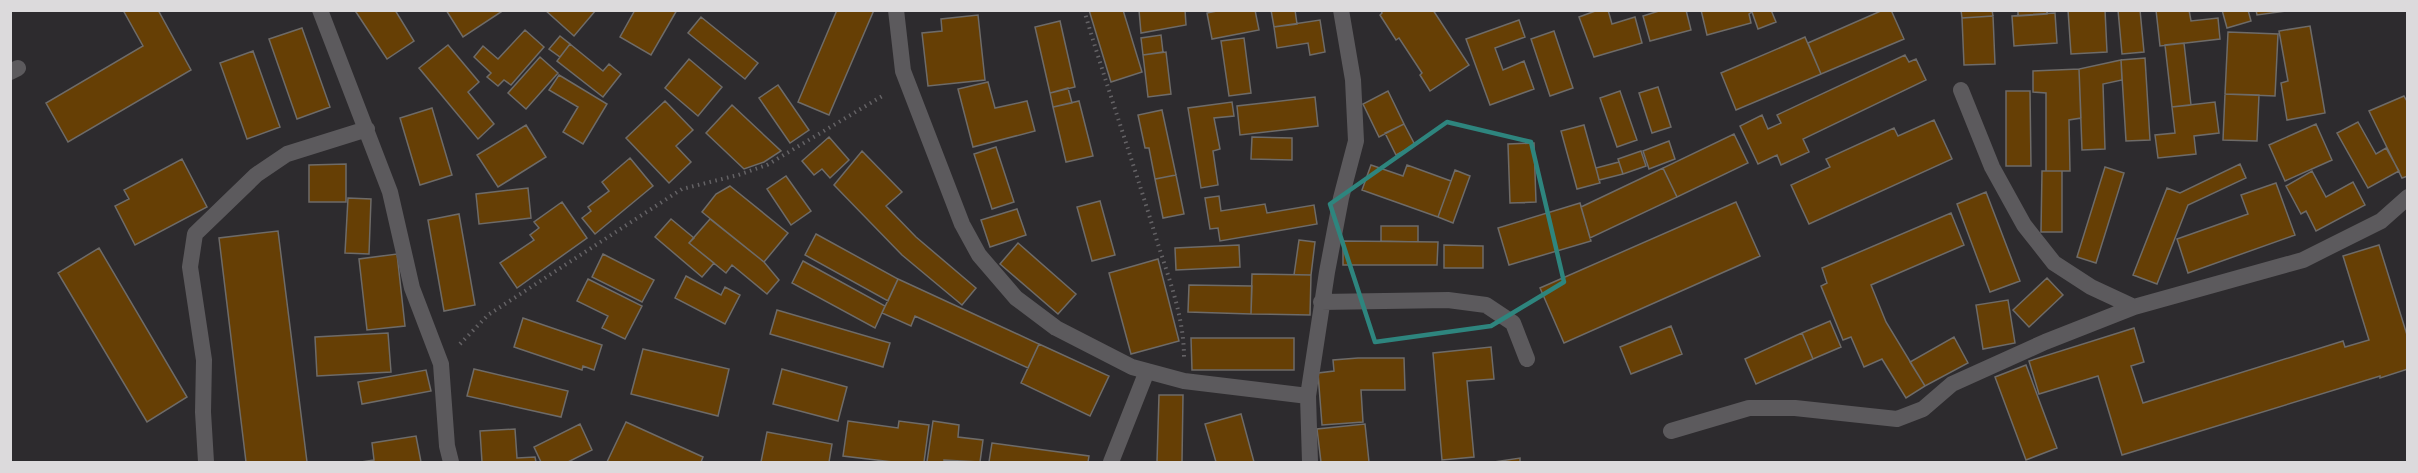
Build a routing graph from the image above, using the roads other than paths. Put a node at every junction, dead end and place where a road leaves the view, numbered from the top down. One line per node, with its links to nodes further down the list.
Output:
1 (896, 10): 10 (street)
2 (1341, 10): 7 (street)
3 (321, 11): 5 (street)
4 (1961, 90): 8 (street)
5 (367, 129): 13 (street); 14 (street)
6 (2408, 197): 8 (street)
7 (1321, 302): 9 (street); 11 (street)
8 (2134, 307): 12 (street)
9 (1527, 359)
10 (1147, 371): 11 (street); 15 (street)
11 (1308, 396): 16 (street)
12 (1671, 431)
13 (206, 462)
14 (451, 462)
15 (1111, 462)
16 (1310, 462)

